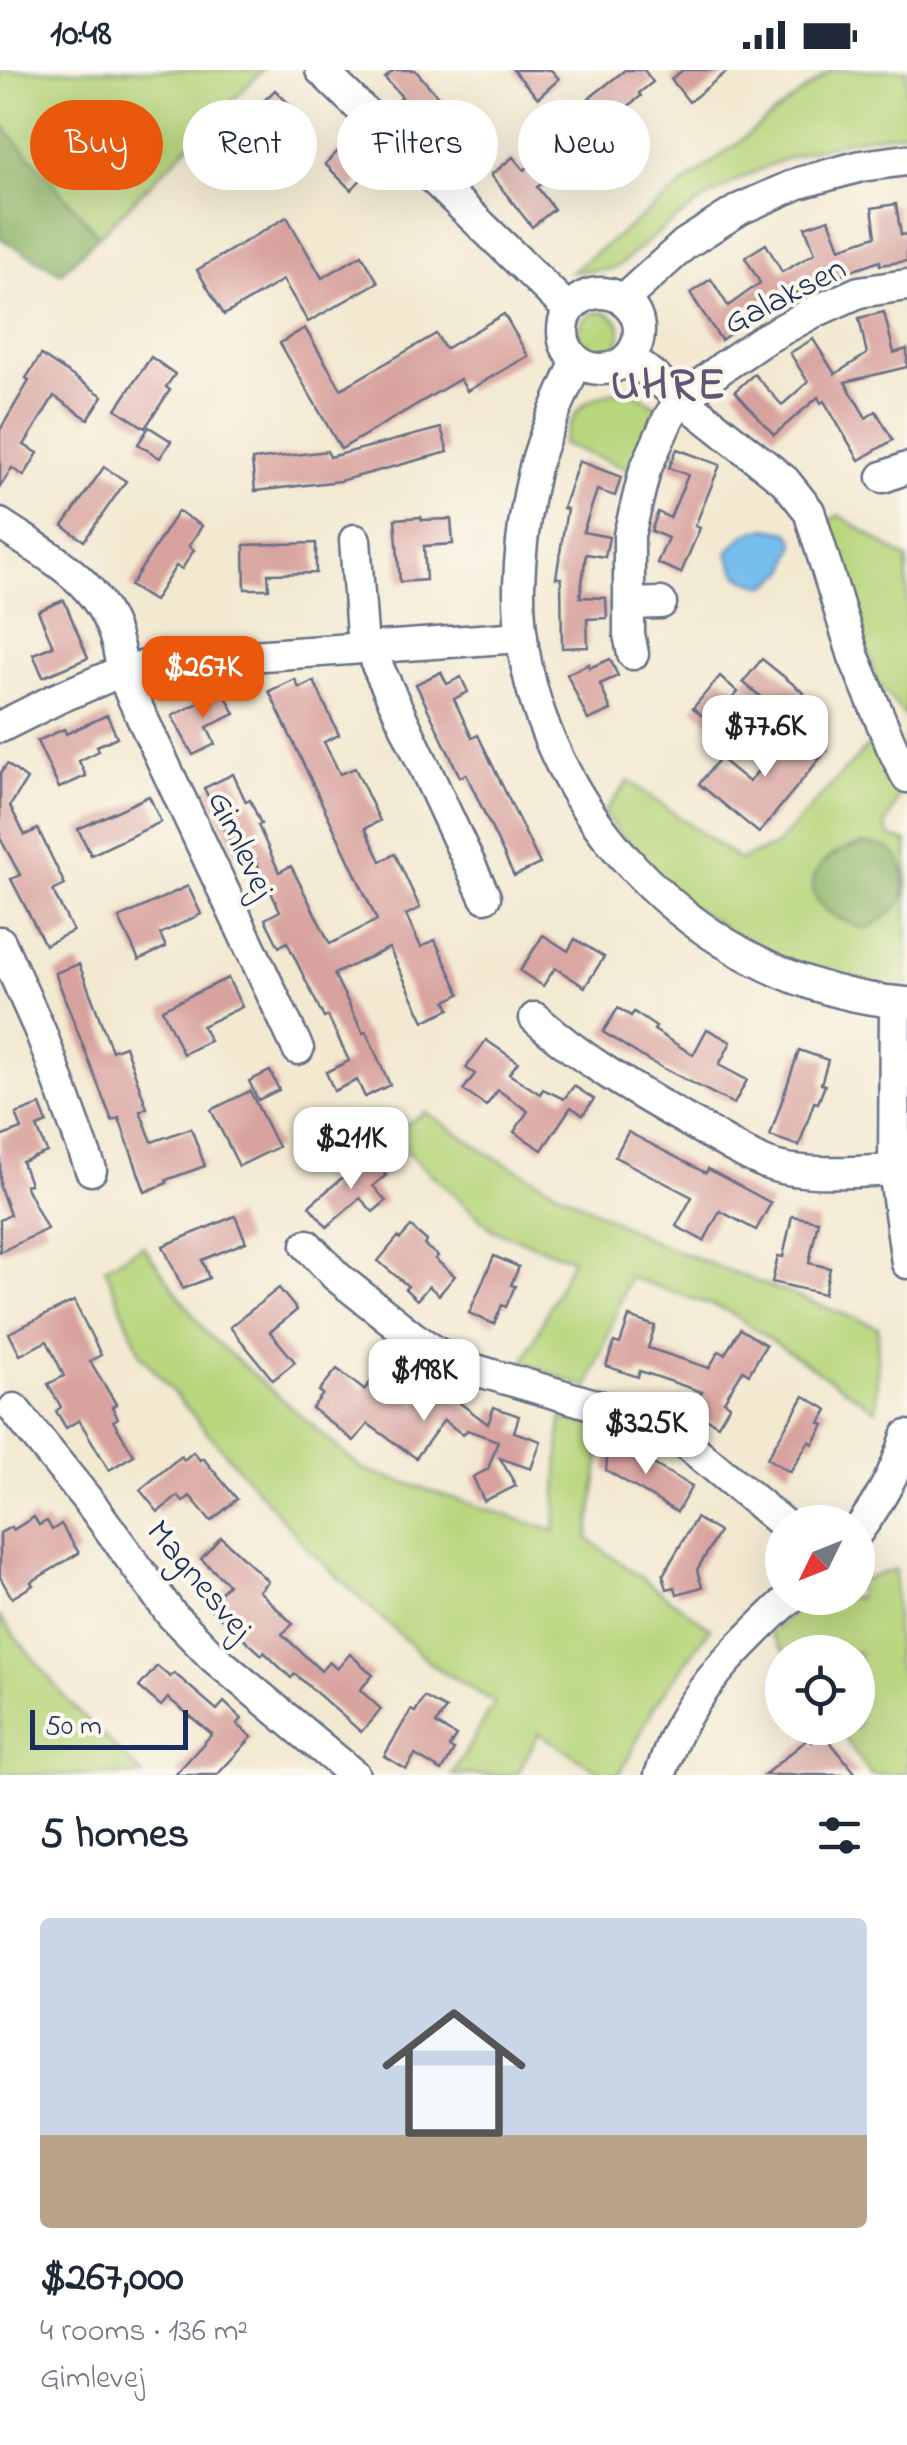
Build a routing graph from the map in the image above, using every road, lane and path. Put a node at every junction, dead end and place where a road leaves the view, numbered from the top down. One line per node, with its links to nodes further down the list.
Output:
1 (321, 70): 5 (street)
2 (907, 160): 4 (street)
3 (907, 285): 8 (street, Galaksen)
4 (623, 300): 5 (street); 6 (street)
5 (569, 310): 7 (street)
6 (629, 357): 7 (street); 8 (street)
7 (577, 360): 13 (street)
8 (682, 400): 12 (street, Galaksen); 18 (street)
9 (0, 524): 16 (street, Gimlevej)
10 (355, 540): 14 (street)
11 (661, 602): 12 (street)
12 (629, 604): 15 (street, Galaksen)
13 (522, 637): 14 (street); 21 (street)
14 (369, 647): 16 (street); 19 (street)
15 (633, 654)
16 (122, 670): 17 (street); 23 (street, Gimlevej)
17 (0, 727)
18 (907, 777)
19 (486, 897)
20 (0, 942): 24 (street)
21 (901, 1002): 25 (street)
22 (535, 1018): 25 (street)
23 (298, 1048)
24 (90, 1170)
25 (894, 1170): 27 (street)
26 (307, 1245): 31 (street)
27 (907, 1262)
28 (14, 1409): 33 (street, Magnesvej)
29 (907, 1436): 30 (street)
30 (875, 1507)
31 (765, 1510)
32 (773, 1615): 34 (street)
33 (354, 1775)
34 (660, 1775)

